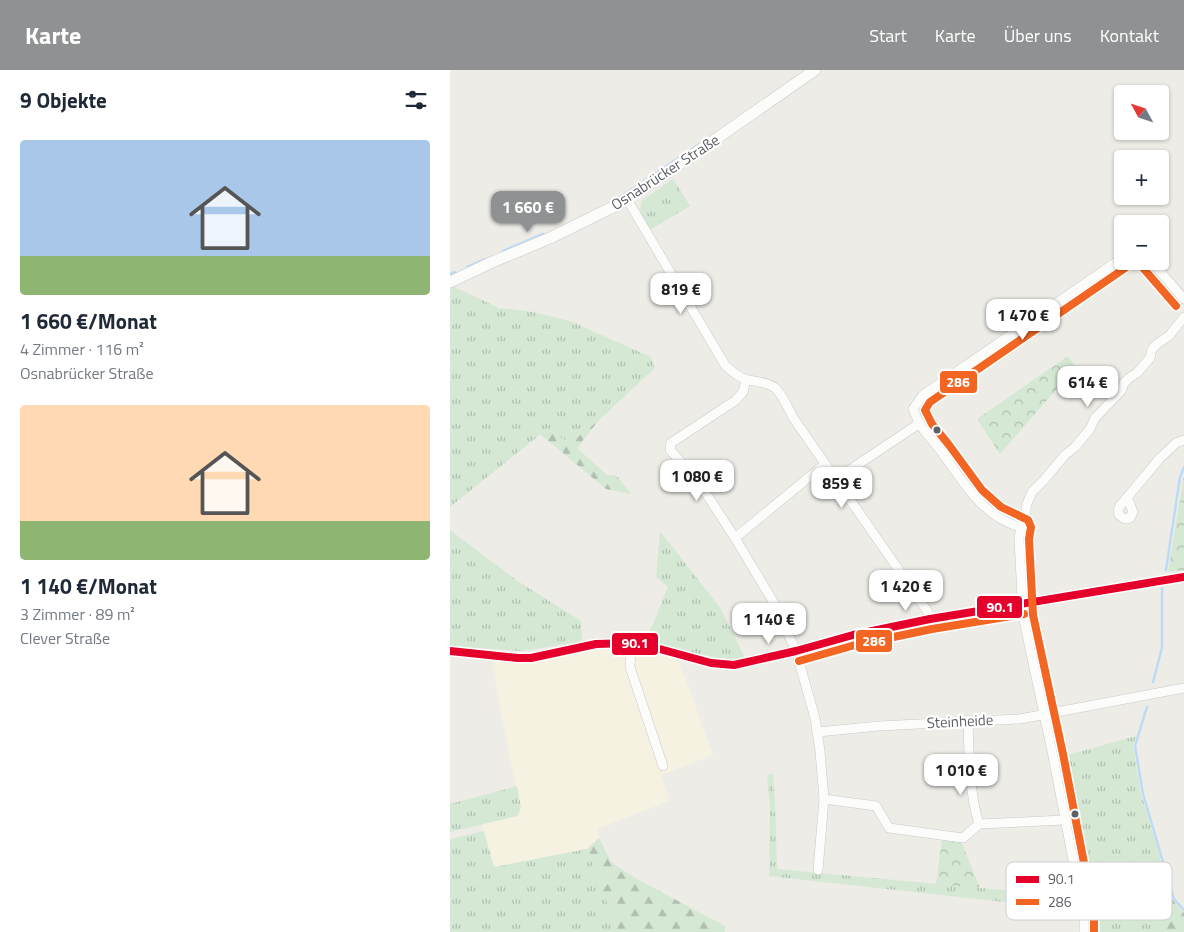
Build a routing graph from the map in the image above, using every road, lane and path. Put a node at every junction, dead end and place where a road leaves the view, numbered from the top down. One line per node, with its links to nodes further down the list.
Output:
1 (815, 70): 2 (main road, Osnabrücker Straße)
2 (627, 199): 5 (main road, Osnabrücker Straße); 8 (street)
3 (1114, 264): 9 (street)
4 (1159, 270): 6 (street)
5 (450, 282)
6 (1184, 299)
7 (1184, 317): 14 (street)
8 (746, 380): 11 (street); 15 (street)
9 (920, 423): 12 (street); 14 (street)
10 (1184, 440): 13 (street)
11 (825, 464): 12 (street); 15 (street)
12 (836, 480): 18 (street)
13 (1127, 497)
14 (1021, 527): 17 (street)
15 (735, 538): 21 (street)
16 (1184, 577): 17 (street)
17 (1022, 604): 18 (street); 23 (street)
18 (930, 619): 21 (street)
19 (631, 643): 20 (street); 21 (street); 26 (street)
20 (450, 651)
21 (796, 651): 25 (street)
22 (1184, 688): 23 (street, Steinheide)
23 (1044, 714): 24 (street, Steinheide); 28 (street)
24 (968, 720): 25 (street, Steinheide); 29 (street)
25 (818, 732): 27 (street)
26 (663, 766)
27 (824, 799): 29 (street); 31 (street)
28 (1065, 820): 29 (street); 30 (street)
29 (979, 824)
30 (1073, 862)
31 (818, 870)

